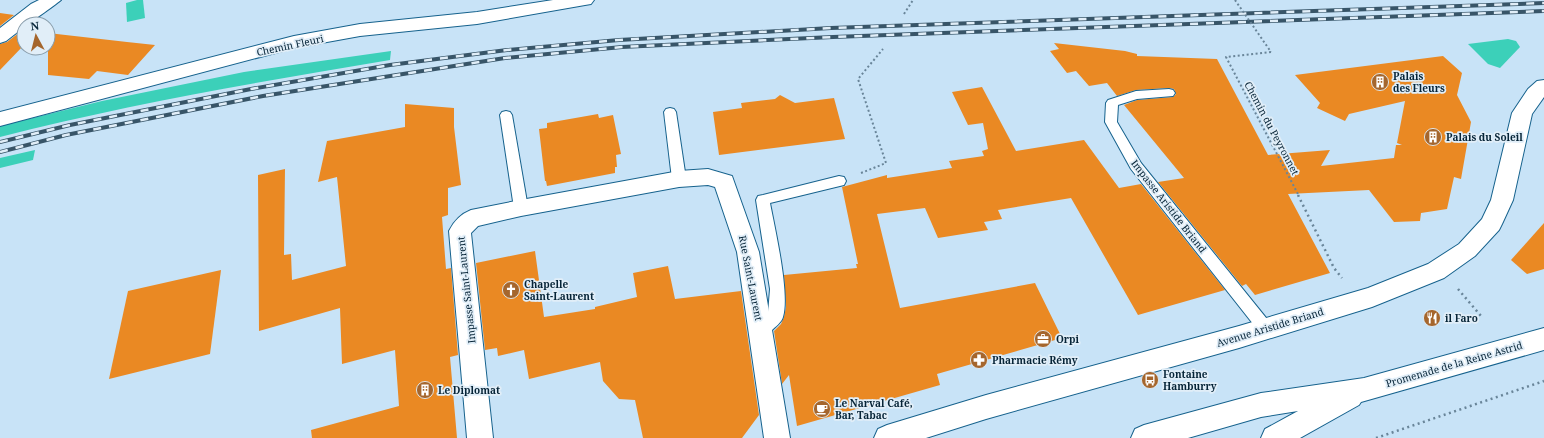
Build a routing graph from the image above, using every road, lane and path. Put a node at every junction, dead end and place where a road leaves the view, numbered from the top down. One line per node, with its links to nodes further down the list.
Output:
1 (52, 0): 6 (street)
2 (585, 0): 12 (street, Chemin Fleuri)
3 (913, 0): 5 (path)
4 (1235, 0): 17 (path, Chemin du Peyronnet, bridge)
5 (904, 14)
6 (0, 38)
7 (883, 49): 14 (path)
8 (1544, 86): 17 (street, Avenue Aristide Briand)
9 (1169, 93): 19 (lane, Impasse Aristide Briand)
10 (670, 112): 13 (lane)
11 (506, 115): 15 (lane)
12 (0, 119)
13 (679, 179): 15 (street, Rue Saint-Laurent); 20 (street, Rue Saint-Laurent)
14 (839, 181): 20 (lane)
15 (521, 208): 24 (street, Impasse Saint-Laurent)
16 (1458, 288): 18 (path)
17 (1359, 301): 19 (street, Avenue Aristide Briand)
18 (1481, 316)
19 (1266, 328): 26 (street, Avenue Aristide Briand)
20 (762, 331): 25 (street, Rue Saint-Laurent)
21 (1544, 338): 23 (street, Promenade de la Reine Astrid)
22 (1544, 381): 29 (path)
23 (1364, 390): 27 (street, Promenade de la Reine Astrid); 28 (street, Promenade de la Reine Astrid)
24 (480, 438)
25 (777, 438)
26 (887, 438)
27 (1144, 438)
28 (1274, 438)
29 (1376, 438)

